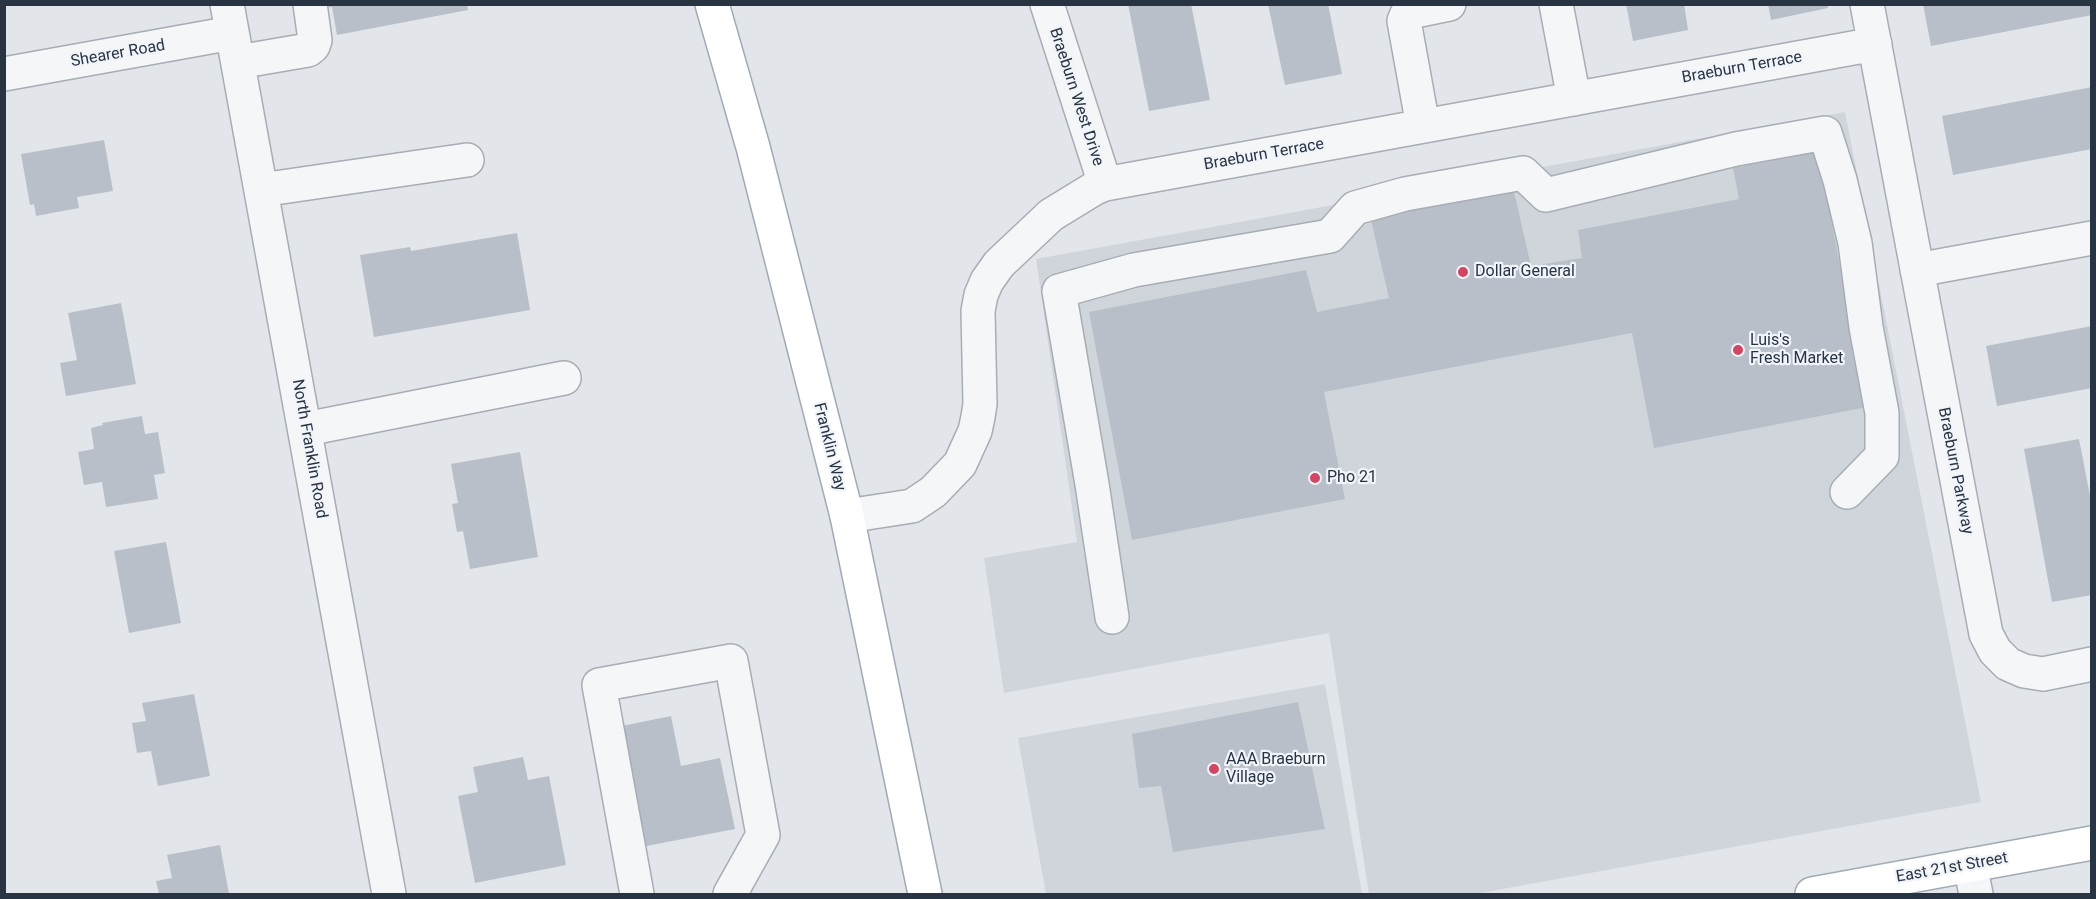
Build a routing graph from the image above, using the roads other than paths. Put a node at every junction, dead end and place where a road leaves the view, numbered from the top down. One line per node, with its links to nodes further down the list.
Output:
1 (310, 4): 7 (street, Shearer Road)
2 (712, 4): 20 (main road, Franklin Way)
3 (1047, 4): 13 (street, Braeburn West Drive)
4 (1449, 4): 11 (street)
5 (1556, 4): 10 (street)
6 (1867, 4): 8 (street, Braeburn Parkway)
7 (232, 33): 9 (street, Shearer Road); 14 (street, North Franklin Road)
8 (1875, 44): 10 (street, Braeburn Terrace); 16 (street, Braeburn Parkway)
9 (4, 74)
10 (1574, 99): 11 (street, Braeburn Terrace)
11 (1423, 126): 13 (street, Braeburn Terrace)
12 (467, 160): 14 (street)
13 (1105, 184): 20 (street, Braeburn West Drive)
14 (261, 190): 18 (street, North Franklin Road)
15 (2091, 238): 16 (street)
16 (1917, 270): 22 (street, Braeburn Parkway)
17 (564, 378): 18 (street)
18 (306, 429): 25 (street, North Franklin Road)
19 (1847, 492): 21 (street)
20 (847, 516): 28 (main road, Franklin Way)
21 (1112, 617)
22 (2091, 664)
23 (2091, 843): 24 (main road, East 21st Street)
24 (1973, 880): 29 (main road, East 21st Street)
25 (389, 894)
26 (637, 894): 27 (street)
27 (730, 894)
28 (925, 894)
29 (1812, 894)

